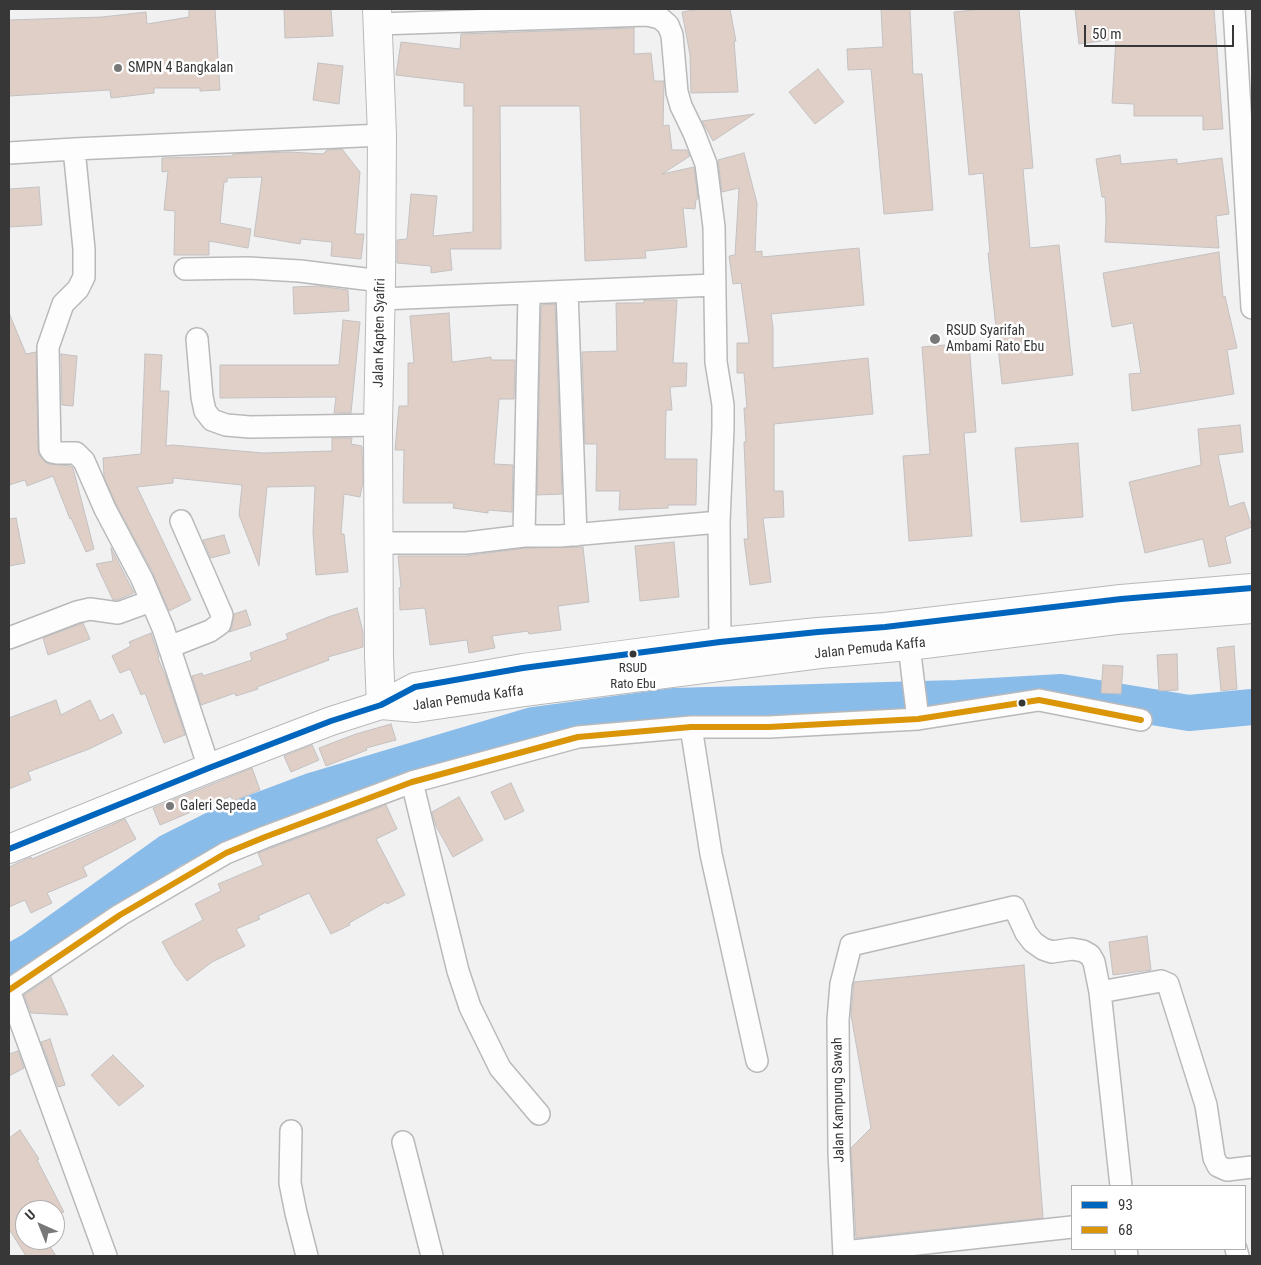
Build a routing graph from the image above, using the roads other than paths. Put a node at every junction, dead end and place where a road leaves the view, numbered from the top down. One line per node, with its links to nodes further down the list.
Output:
1 (1234, 9): 11 (street)
2 (377, 17): 3 (main road, Jalan Kapten Syafiri); 7 (street)
3 (382, 135): 4 (street); 8 (main road, Jalan Kapten Syafiri)
4 (74, 149): 5 (street); 20 (street)
5 (9, 153)
6 (184, 269): 8 (street)
7 (715, 285): 9 (street); 15 (street)
8 (381, 290): 10 (street); 13 (main road, Jalan Kapten Syafiri)
9 (567, 292): 10 (street); 16 (street)
10 (529, 294): 17 (street)
11 (1252, 308)
12 (197, 339): 13 (street)
13 (378, 425): 18 (main road, Jalan Kapten Syafiri)
14 (181, 521): 25 (street)
15 (719, 522): 16 (street); 23 (street)
16 (576, 535): 17 (street)
17 (524, 536): 18 (street)
18 (378, 543): 26 (main road, Jalan Kapten Syafiri)
19 (1252, 588): 23 (main road, Jalan Pemuda Kaffa)
20 (151, 601): 22 (street); 25 (street)
21 (1252, 609): 24 (main road, Jalan Pemuda Kaffa)
22 (9, 638)
23 (720, 642): 26 (main road, Jalan Pemuda Kaffa)
24 (909, 646): 26 (main road, Jalan Pemuda Kaffa); 27 (street)
25 (169, 647): 30 (street)
26 (381, 705): 30 (main road)
27 (918, 715): 28 (street); 29 (street)
28 (1141, 720)
29 (691, 727): 31 (street); 35 (street)
30 (209, 768): 32 (main road)
31 (412, 782): 33 (street); 36 (street)
32 (9, 850)
33 (9, 990): 44 (street)
34 (1100, 992): 40 (street); 41 (street); 43 (street, Jalan Kampung Sawah)
35 (757, 1061)
36 (539, 1114)
37 (291, 1131): 45 (street)
38 (402, 1142): 46 (street)
39 (1252, 1167): 40 (street)
40 (1226, 1178)
41 (1120, 1185)
42 (1071, 1227): 43 (street)
43 (844, 1254)
44 (106, 1256)
45 (307, 1256)
46 (432, 1256)

